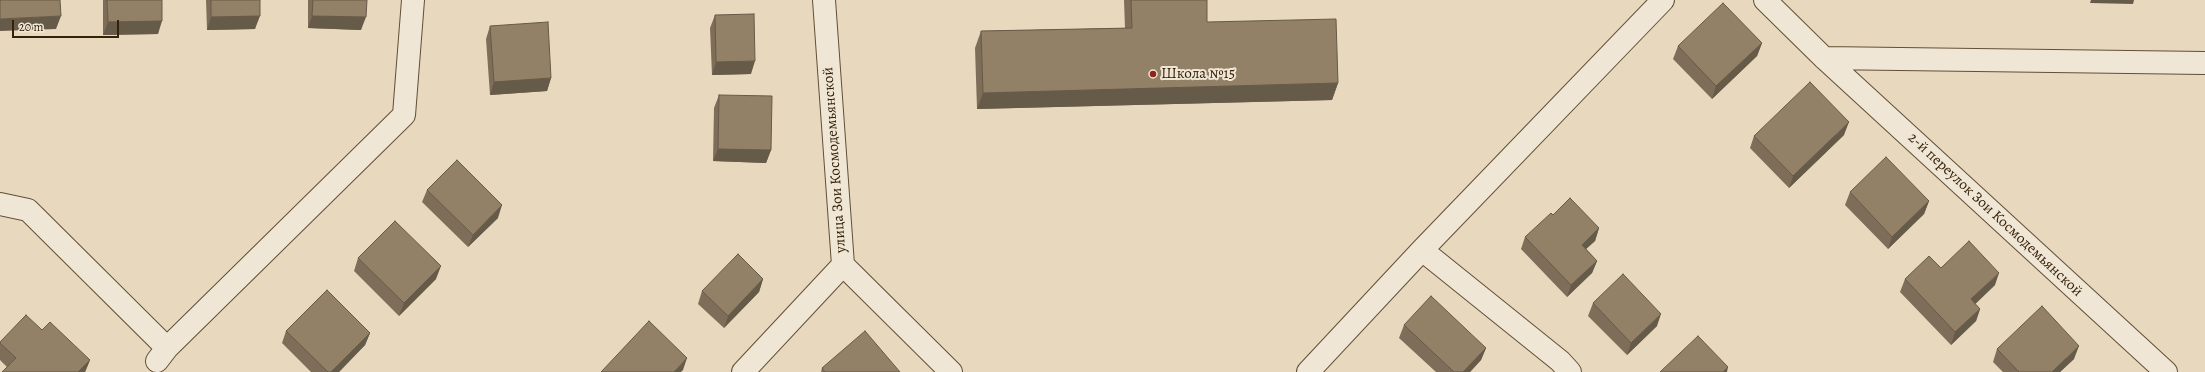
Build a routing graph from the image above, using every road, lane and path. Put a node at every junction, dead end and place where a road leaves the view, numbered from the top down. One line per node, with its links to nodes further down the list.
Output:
1 (413, 0): 10 (street)
2 (824, 0): 9 (street, улица Зои Космодемьянской)
3 (1663, 0): 8 (street)
4 (1765, 0): 5 (street, 2-й переулок Зои Космодемьянской)
5 (1824, 58): 6 (street); 15 (street, 2-й переулок Зои Космодемьянской)
6 (2205, 63)
7 (0, 204): 10 (street)
8 (1422, 250): 13 (street); 14 (street)
9 (842, 265): 11 (street); 12 (street, улица Зои Космодемьянской)
10 (160, 363)
11 (743, 372)
12 (951, 372)
13 (1308, 372)
14 (1570, 372)
15 (2166, 372)

